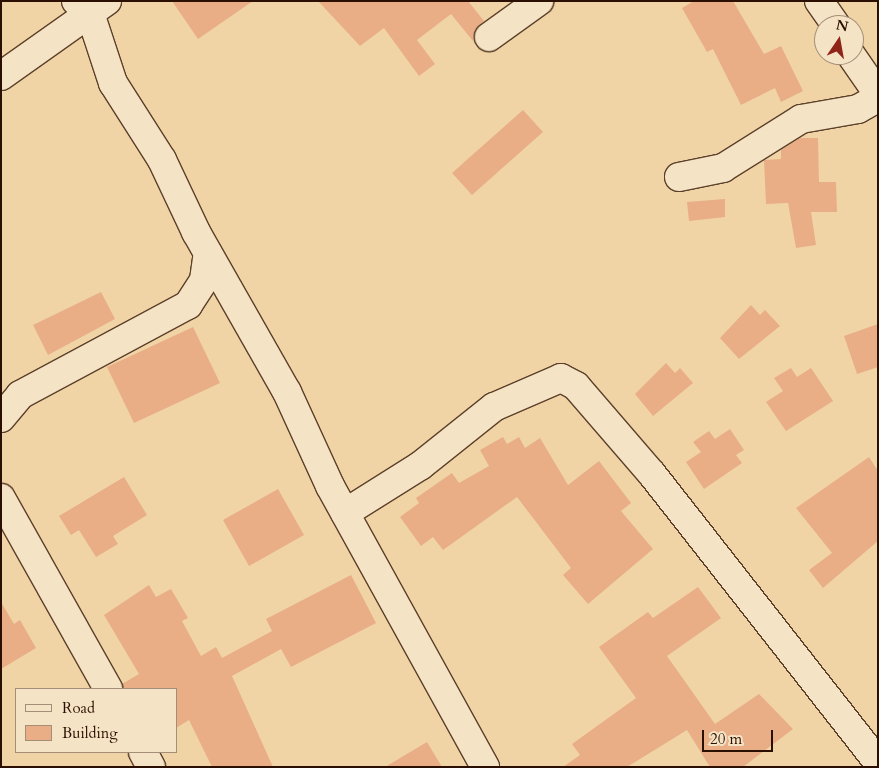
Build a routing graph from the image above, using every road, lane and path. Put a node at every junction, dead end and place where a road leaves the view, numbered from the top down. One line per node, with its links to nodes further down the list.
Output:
1 (539, 1): 5 (street)
2 (819, 1): 4 (street)
3 (91, 5): 7 (street); 10 (street)
4 (829, 15)
5 (489, 37)
6 (858, 65): 8 (street)
7 (1, 76)
8 (878, 96): 9 (street)
9 (678, 176)
10 (208, 253): 11 (street); 13 (street)
11 (1, 418)
12 (1, 498): 14 (street)
13 (345, 513): 16 (street); 18 (street)
14 (107, 688)
15 (144, 753): 17 (street)
16 (878, 762)
17 (151, 767)
18 (484, 767)

